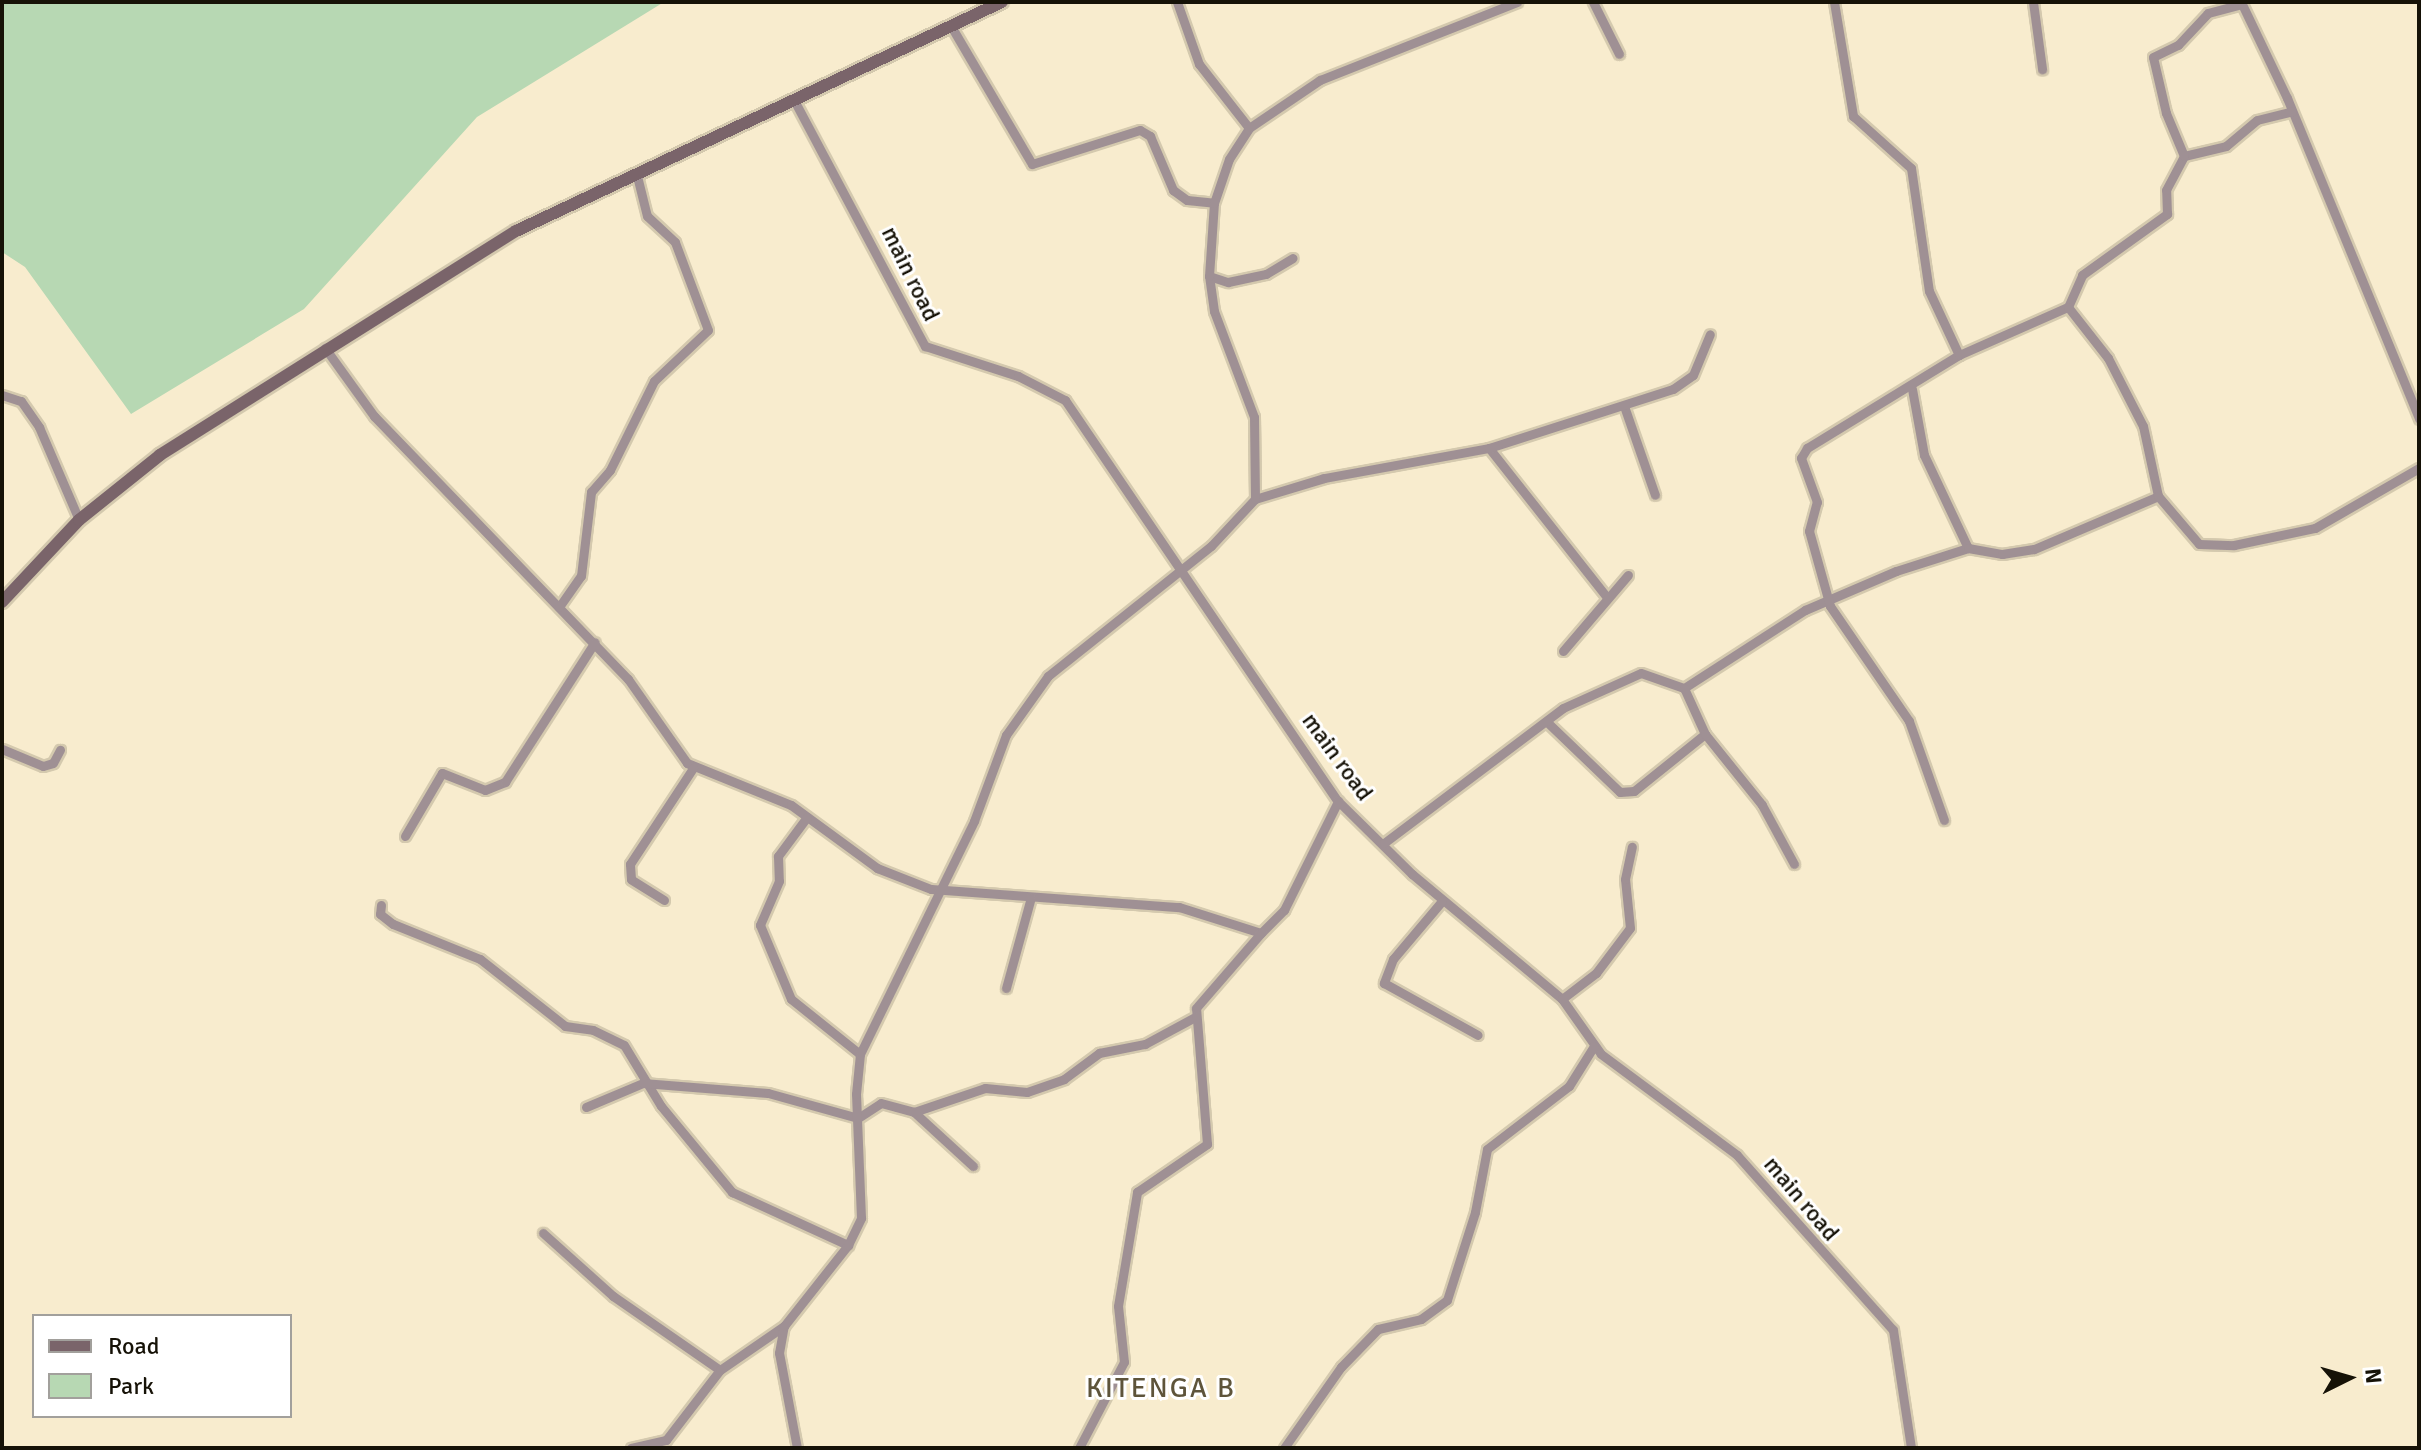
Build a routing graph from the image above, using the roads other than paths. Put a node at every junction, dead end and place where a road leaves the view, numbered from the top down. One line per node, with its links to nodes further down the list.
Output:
1 (1002, 2): 8 (main road)
2 (1177, 2): 13 (street)
3 (1517, 2): 13 (street)
4 (1593, 2): 9 (street)
5 (1834, 2): 22 (street)
6 (2033, 2): 10 (street)
7 (2241, 3): 12 (street); 14 (street)
8 (951, 26): 11 (main road); 16 (street)
9 (1619, 54)
10 (2042, 69)
11 (794, 100): 15 (main road); 34 (street, main road)
12 (2292, 111): 14 (street); 26 (street)
13 (1249, 128): 16 (street)
14 (2184, 156): 19 (street)
15 (636, 172): 21 (main road); 39 (street)
16 (1214, 203): 18 (street)
17 (1293, 258): 18 (street)
18 (1209, 276): 31 (street)
19 (2068, 307): 22 (street); 30 (street)
20 (1710, 334): 25 (street)
21 (325, 348): 32 (main road); 39 (street)
22 (1959, 355): 23 (street)
23 (1912, 389): 33 (street); 37 (street)
24 (2, 395): 32 (street)
25 (1624, 406): 27 (street); 29 (street)
26 (2419, 419)
27 (1489, 448): 31 (street); 36 (street)
28 (2419, 468): 30 (street)
29 (1655, 495)
30 (2158, 496): 33 (street)
31 (1255, 499): 34 (street)
32 (79, 520): 38 (main road)
33 (1968, 548): 37 (street)
34 (1178, 570): 48 (street, main road); 55 (street)
35 (1628, 575): 36 (street)
36 (1606, 596): 41 (street)
37 (1830, 599): 42 (street); 50 (street)
38 (2, 602)
39 (559, 607): 40 (street)
40 (595, 642): 47 (street); 51 (street)
41 (1563, 651)
42 (1684, 688): 43 (street); 44 (street)
43 (1547, 722): 44 (street); 52 (street)
44 (1705, 734): 54 (street)
45 (2, 749): 46 (street)
46 (60, 750)
47 (693, 768): 49 (street); 57 (street)
48 (1338, 801): 52 (street, main road); 60 (street)
49 (807, 817): 55 (street); 66 (street)
50 (1944, 820)
51 (405, 836)
52 (1384, 843): 58 (street, main road)
53 (1632, 847): 62 (street)
54 (1794, 864)
55 (942, 889): 56 (street); 66 (street)
56 (1031, 897): 60 (street); 61 (street)
57 (664, 900)
58 (1442, 901): 62 (street, main road); 64 (street)
59 (381, 905): 67 (street)
60 (1261, 933): 63 (street)
61 (1006, 988)
62 (1562, 999): 65 (street, main road)
63 (1193, 1018): 69 (street); 78 (street)
64 (1478, 1035)
65 (1594, 1046): 79 (street); 80 (street, main road)
66 (860, 1054): 70 (street)
67 (649, 1083): 68 (street); 70 (street); 73 (street)
68 (586, 1107)
69 (914, 1112): 70 (street); 71 (street)
70 (858, 1118): 73 (street)
71 (973, 1166)
72 (543, 1233): 75 (street)
73 (848, 1245): 74 (street)
74 (784, 1326): 75 (street); 77 (street)
75 (720, 1370): 76 (street)
76 (631, 1448)
77 (797, 1448)
78 (1079, 1448)
79 (1284, 1448)
80 (1911, 1448)

